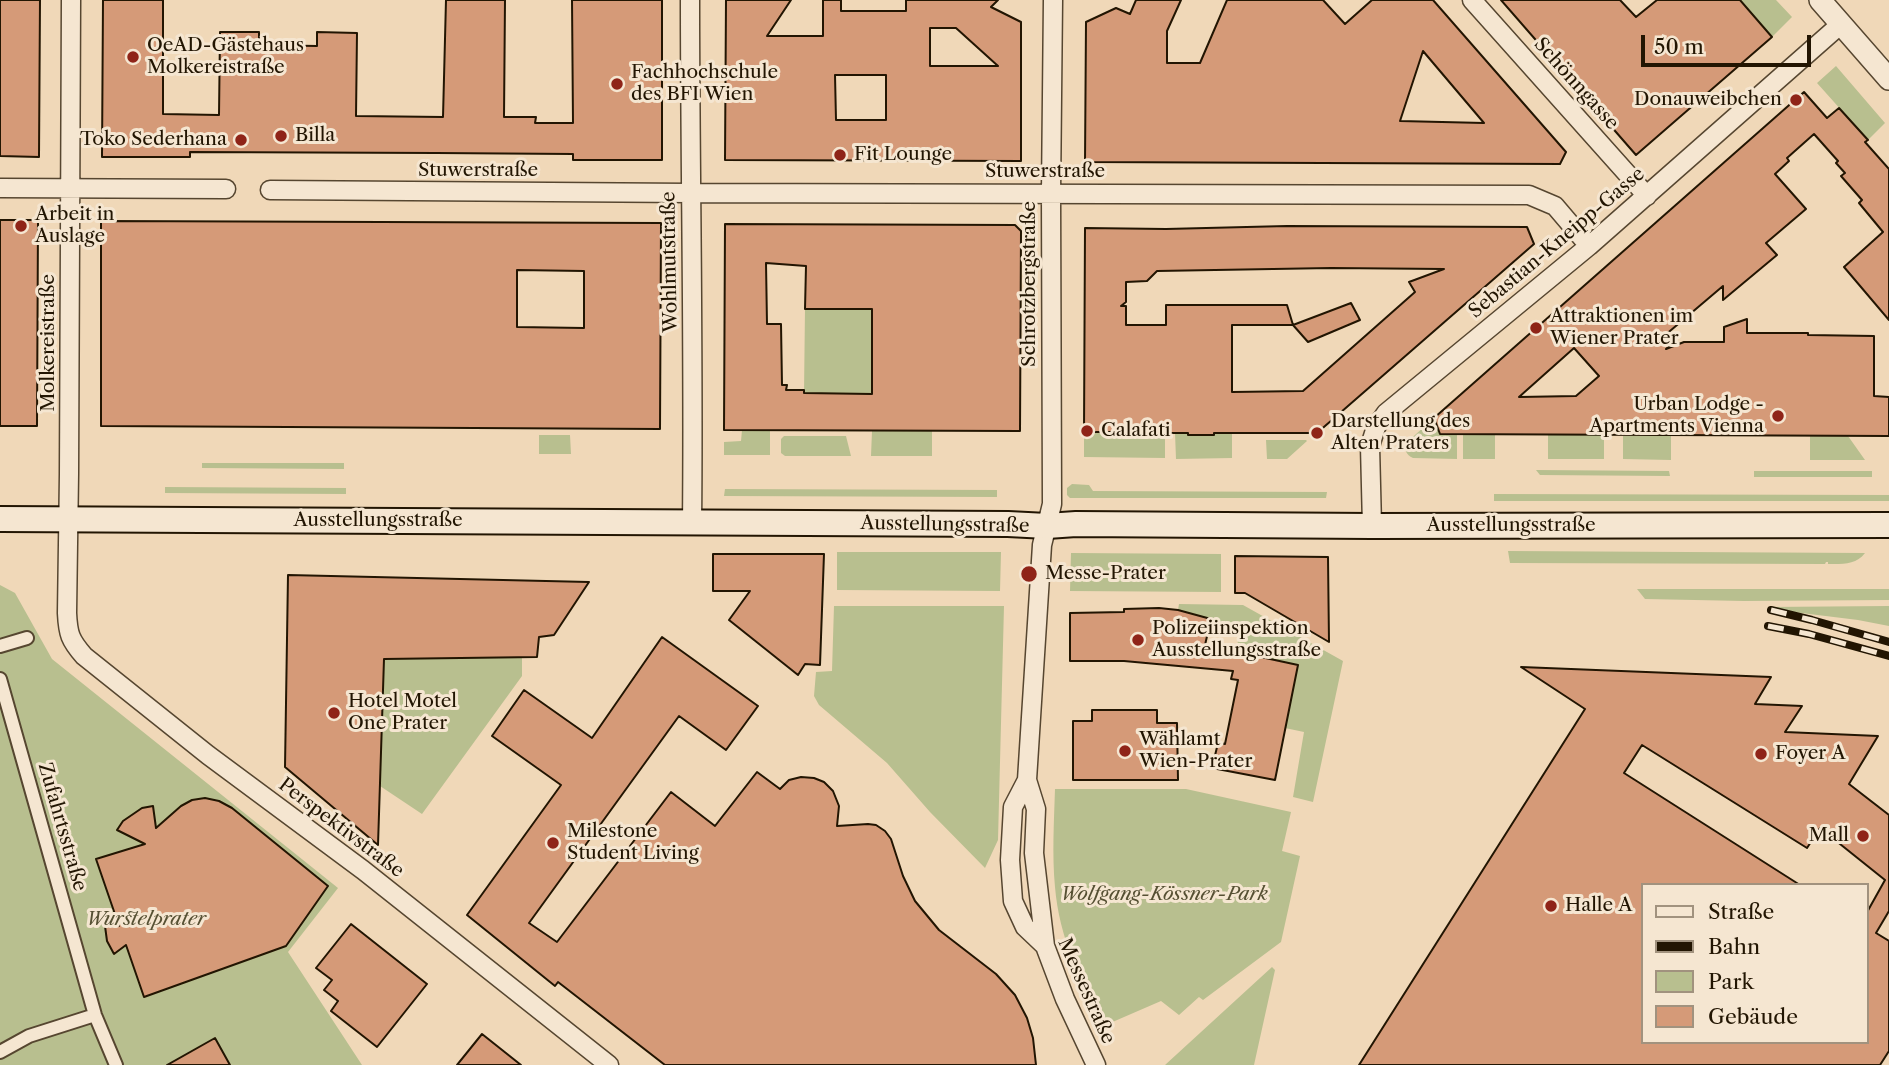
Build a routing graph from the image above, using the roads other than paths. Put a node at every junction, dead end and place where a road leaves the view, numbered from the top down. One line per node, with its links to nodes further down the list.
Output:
1 (71, 0): 9 (street, Molkereistraße)
2 (690, 0): 12 (street, Wohlmutstraße)
3 (1053, 0): 13 (street, Schrotzbergstraße)
4 (1472, 0): 14 (street, Schönngasse)
5 (1820, 0): 6 (street)
6 (1841, 24): 7 (street); 14 (street, Sebastian-Kneipp-Gasse)
7 (1889, 79)
8 (0, 188): 9 (street)
9 (71, 188): 10 (street); 17 (street, Molkereistraße)
10 (226, 189)
11 (270, 190): 12 (street, Stuwerstraße)
12 (690, 193): 13 (street, Stuwerstraße); 18 (street, Wohlmutstraße)
13 (1051, 193): 15 (street, Stuwerstraße); 20 (street, Schrotzbergstraße)
14 (1647, 196): 15 (street, Sebastian-Kneipp-Gasse)
15 (1589, 246): 21 (street, Sebastian-Kneipp-Gasse)
16 (0, 519): 17 (main road, Ausstellungsstraße)
17 (68, 519): 18 (main road, Ausstellungsstraße); 30 (street, Perspektivstraße)
18 (692, 523): 20 (main road, Ausstellungsstraße)
19 (1889, 525): 21 (main road, Ausstellungsstraße)
20 (1047, 526): 21 (main road, Ausstellungsstraße); 25 (street, Schrotzbergstraße)
21 (1371, 526)
22 (27, 638): 23 (street)
23 (0, 646)
24 (0, 679): 27 (street, Zufahrtsstraße)
25 (1027, 780): 26 (street); 26 (street, Messestraße)
26 (1045, 946): 31 (street, Messestraße)
27 (94, 1015): 28 (street); 29 (street, Zufahrtsstraße)
28 (0, 1052)
29 (116, 1065)
30 (609, 1065)
31 (1096, 1065)

